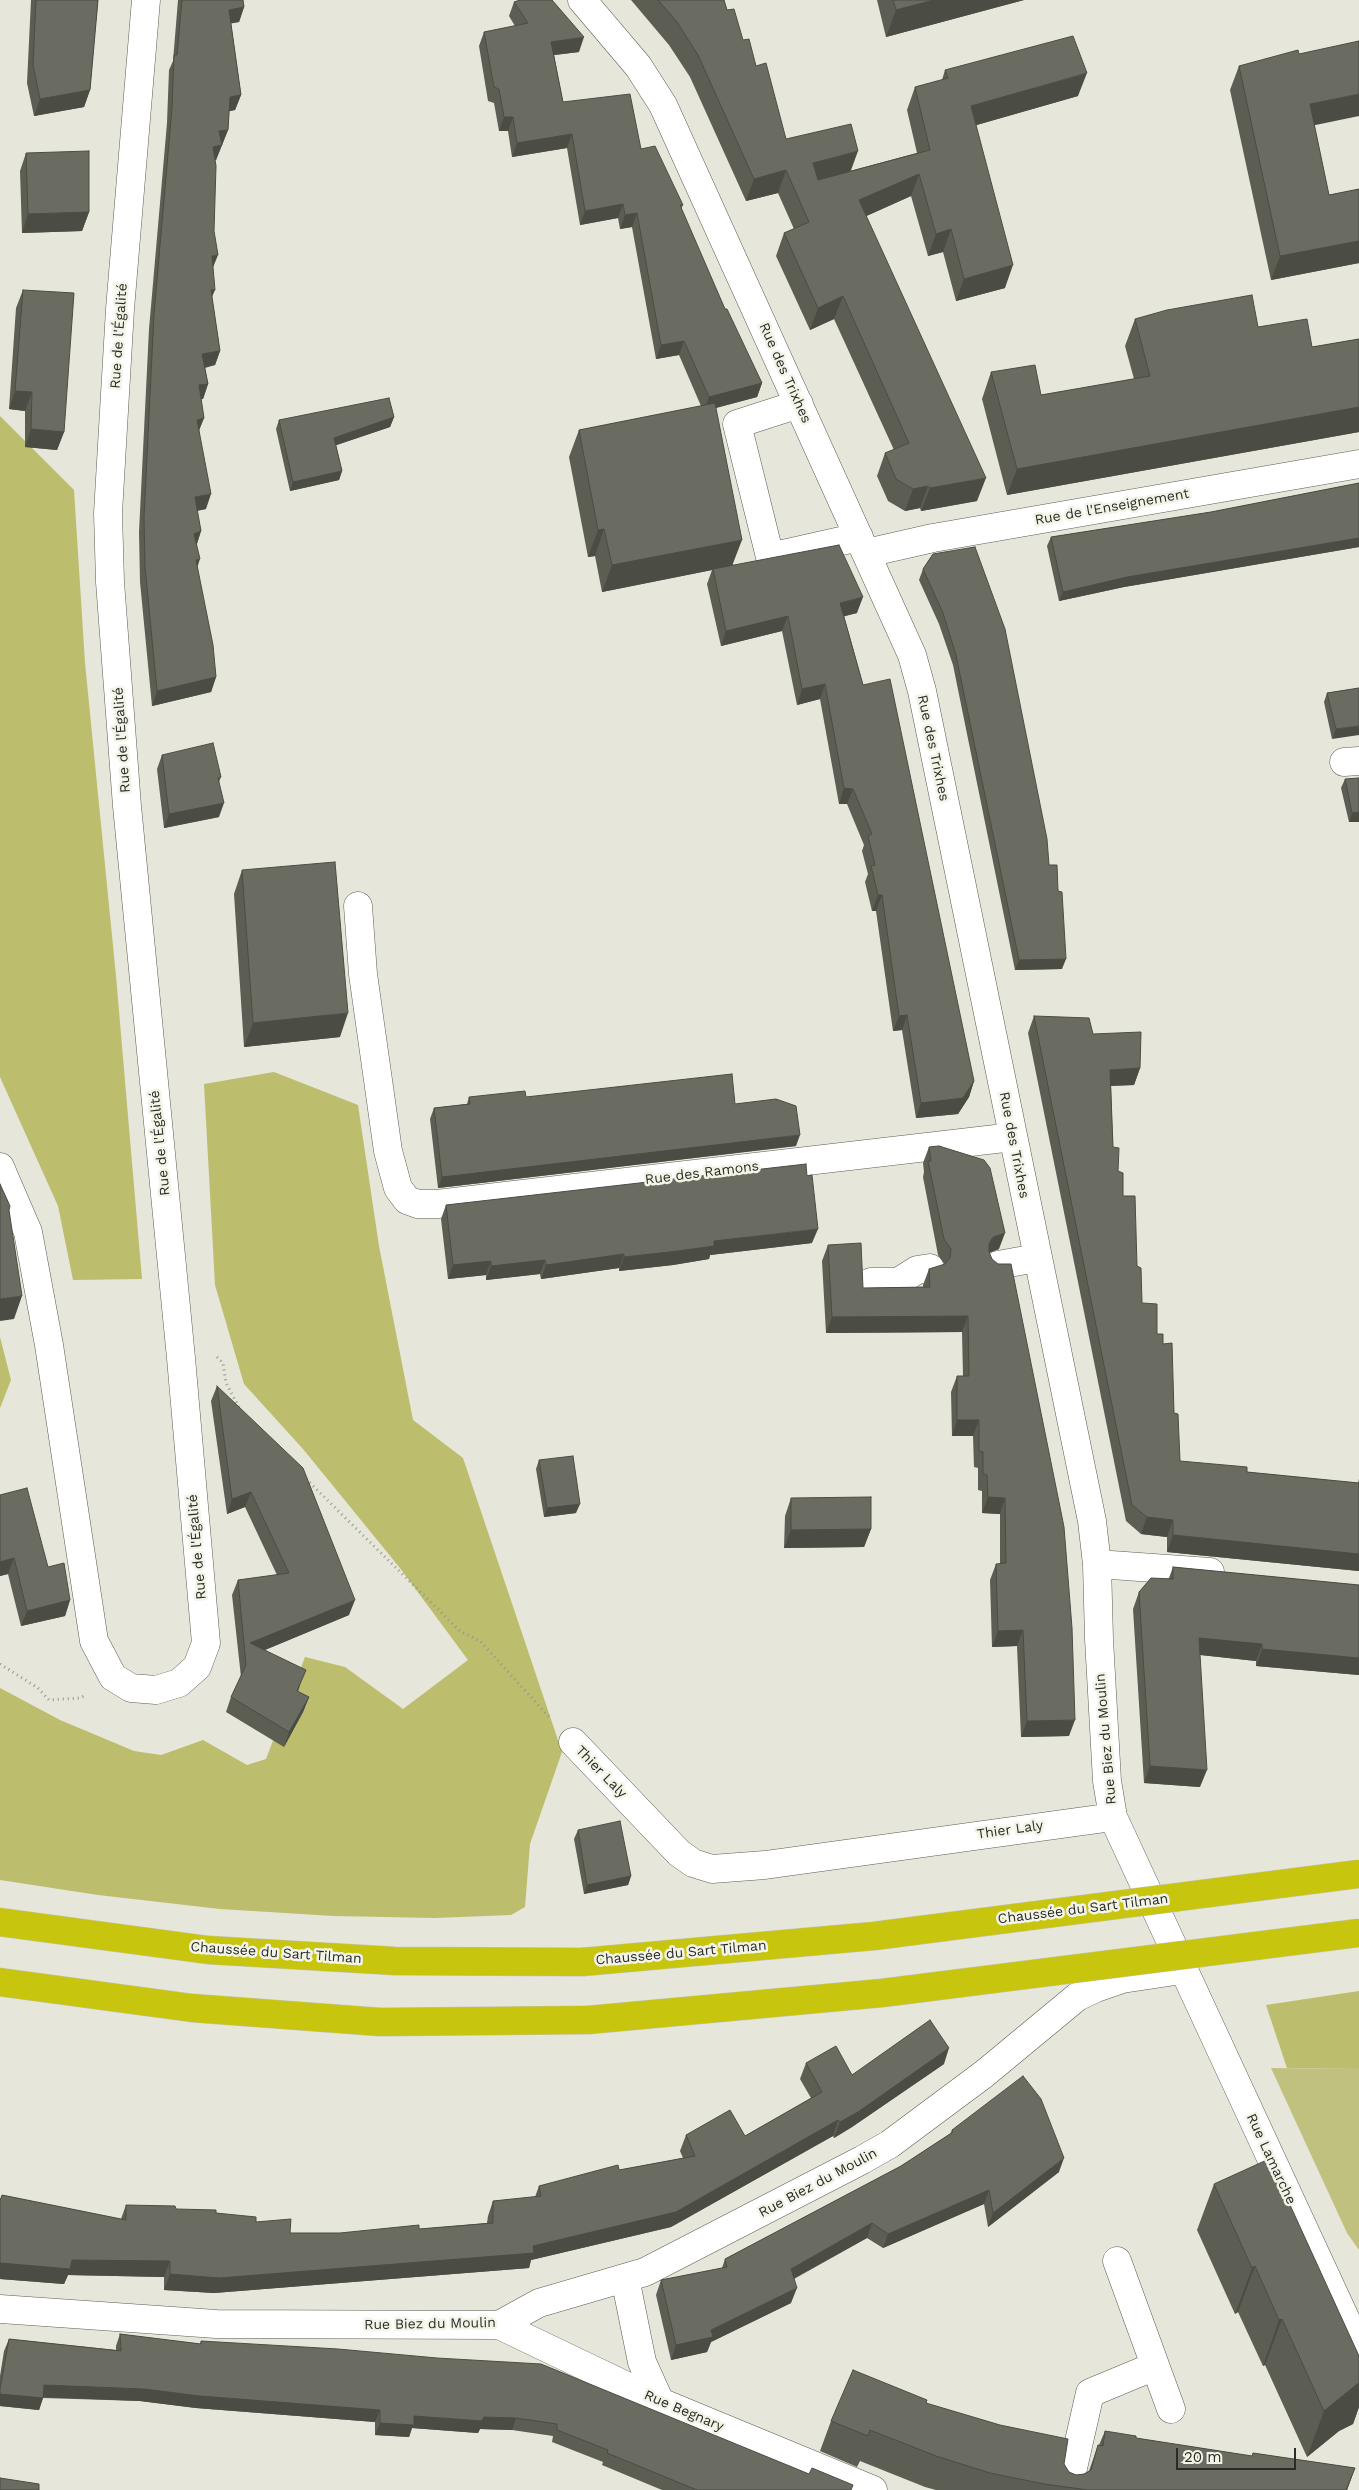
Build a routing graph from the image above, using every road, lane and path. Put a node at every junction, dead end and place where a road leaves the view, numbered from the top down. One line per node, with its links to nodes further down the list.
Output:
1 (146, 0): 19 (street, Rue de l'Égalité)
2 (582, 0): 3 (street, Rue des Trixhes)
3 (799, 404): 5 (street, Rue des Trixhes); 5 (street, Rue de l'Enseignement)
4 (1359, 464): 5 (street, Rue de l'Enseignement)
5 (863, 545): 7 (street, Rue des Trixhes)
6 (358, 906): 7 (street, Rue des Ramons)
7 (1013, 1137): 9 (street, Rue des Trixhes)
8 (0, 1167): 19 (street)
9 (1037, 1258): 10 (street); 16 (street, Rue des Trixhes)
10 (998, 1265)
11 (930, 1268): 12 (street)
12 (871, 1282)
13 (226, 1372): 14 (path)
14 (241, 1411)
15 (304, 1476): 20 (path, Thier Laly)
16 (1097, 1564): 17 (street); 21 (street, Rue Biez du Moulin)
17 (1234, 1574)
18 (0, 1664): 19 (path)
19 (113, 1677)
20 (572, 1742): 21 (street, Thier Laly)
21 (1112, 1816): 25 (street, Rue Biez du Moulin)
22 (1359, 1874): 23 (highway, Chaussée du Sart Tilman, bridge)
23 (0, 1922)
24 (1359, 1932): 26 (highway, bridge)
25 (1182, 1970): 28 (street, Rue Biez du Moulin); 31 (street, Rue Lamarche)
26 (0, 1982)
27 (1117, 2261): 32 (street)
28 (626, 2278): 30 (street, Rue Biez du Moulin); 33 (street)
29 (0, 2309): 30 (street, Rue Biez du Moulin)
30 (499, 2325): 33 (street, Rue Begnary)
31 (1359, 2348)
32 (1155, 2366): 34 (street); 36 (street)
33 (660, 2402): 35 (street, Rue Begnary)
34 (1171, 2408)
35 (873, 2490)
36 (1068, 2490)

